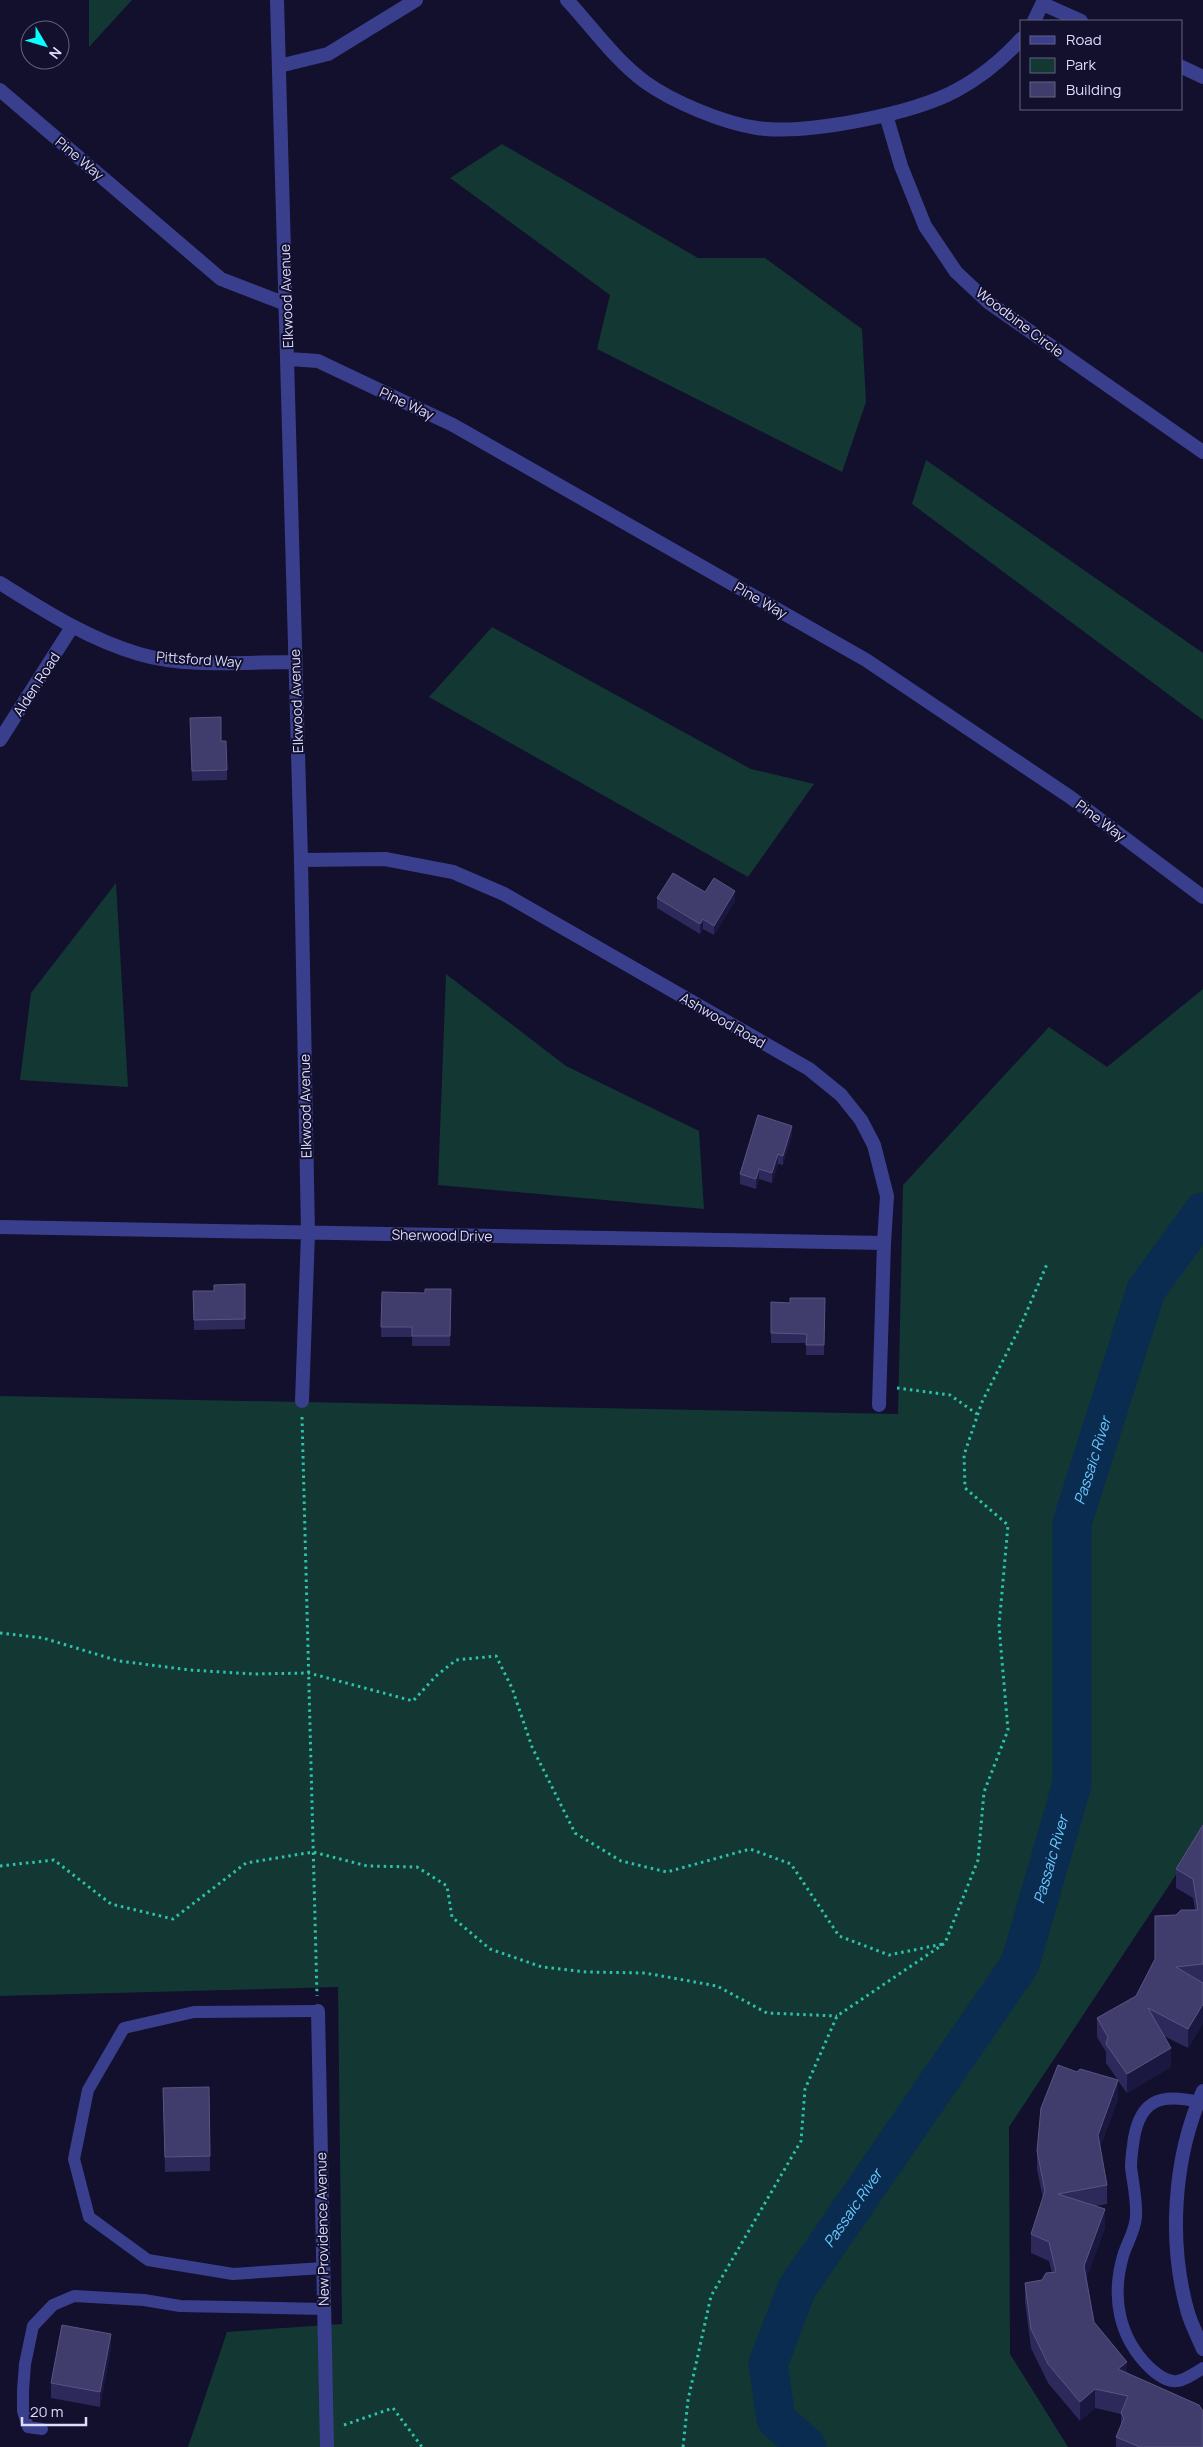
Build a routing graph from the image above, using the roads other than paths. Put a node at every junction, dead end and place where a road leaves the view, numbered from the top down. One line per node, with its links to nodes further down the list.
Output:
1 (277, 0): 8 (street, Elkwood Avenue)
2 (416, 0): 8 (street)
3 (567, 0): 12 (street)
4 (1044, 2): 5 (street); 6 (street)
5 (1035, 20)
6 (1079, 20)
7 (1020, 40): 12 (street)
8 (279, 66): 13 (street, Elkwood Avenue)
9 (1183, 67): 10 (street)
10 (1203, 77)
11 (0, 90): 13 (street, Pine Way)
12 (886, 115): 15 (street, Woodbine Circle)
13 (286, 304): 14 (street, Elkwood Avenue)
14 (288, 360): 18 (street, Elkwood Avenue); 21 (street, Pine Way)
15 (1203, 452)
16 (0, 583): 17 (street, Pittsford Way)
17 (72, 627): 18 (street, Pittsford Way); 19 (street, Alden Road)
18 (295, 662): 20 (street, Elkwood Avenue)
19 (0, 740)
20 (301, 860): 23 (street, Elkwood Avenue); 24 (street, Ashwood Road)
21 (1203, 897)
22 (0, 1227): 23 (street, Sherwood Drive)
23 (308, 1233): 24 (street, Sherwood Drive); 25 (street, Elkwood Avenue)
24 (884, 1243): 26 (street, Ashwood Road)
25 (302, 1401)
26 (878, 1405)
27 (318, 2011): 30 (street, New Providence Avenue); 30 (lane)
28 (1201, 2096): 29 (street); 33 (lane)
29 (1198, 2120): 32 (street)
30 (323, 2268): 31 (street, New Providence Avenue)
31 (324, 2310): 34 (lane); 35 (street, New Providence Avenue)
32 (1203, 2349)
33 (1203, 2368)
34 (42, 2429)
35 (327, 2447)

